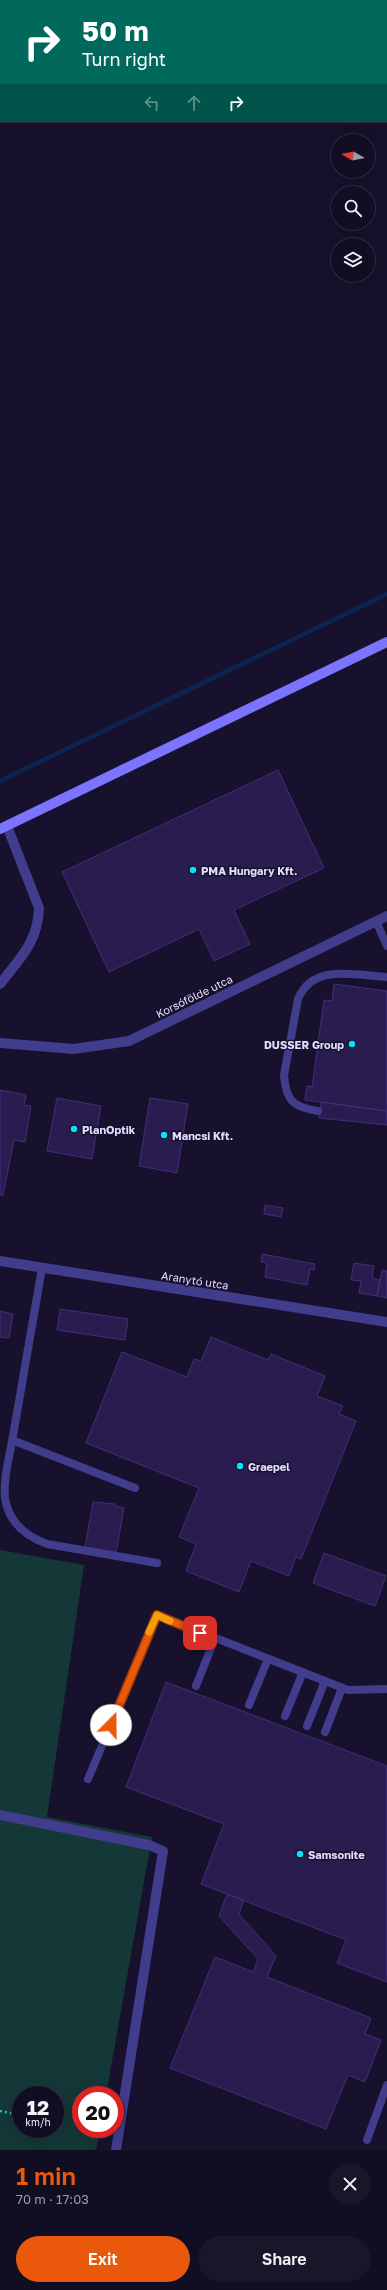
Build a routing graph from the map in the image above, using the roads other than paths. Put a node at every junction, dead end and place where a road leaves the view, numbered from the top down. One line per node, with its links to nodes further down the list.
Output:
1 (387, 642): 2 (main road)
2 (3, 828): 7 (street)
3 (387, 916): 4 (street, Korsófölde utca)
4 (376, 922): 5 (lane); 8 (street, Korsófölde utca)
5 (387, 946)
6 (387, 977): 9 (lane)
7 (0, 984)
8 (0, 1043)
9 (318, 1111)
10 (0, 1261): 11 (street, Aranytó utca)
11 (42, 1268): 12 (street, Aranytó utca); 13 (lane)
12 (387, 1322)
13 (12, 1440): 14 (lane); 15 (lane)
14 (135, 1488)
15 (157, 1563)
16 (215, 1638): 17 (lane); 20 (lane); 27 (lane)
17 (268, 1659): 18 (lane); 23 (lane)
18 (303, 1672): 19 (lane); 24 (lane)
19 (325, 1681): 21 (lane); 25 (lane)
20 (196, 1686)
21 (342, 1688): 22 (lane); 26 (lane)
22 (387, 1689)
23 (249, 1705)
24 (285, 1716)
25 (307, 1726)
26 (325, 1732)
27 (88, 1779)
28 (0, 1815): 31 (street)
29 (387, 2085): 30 (lane)
30 (367, 2140)
31 (116, 2150)

